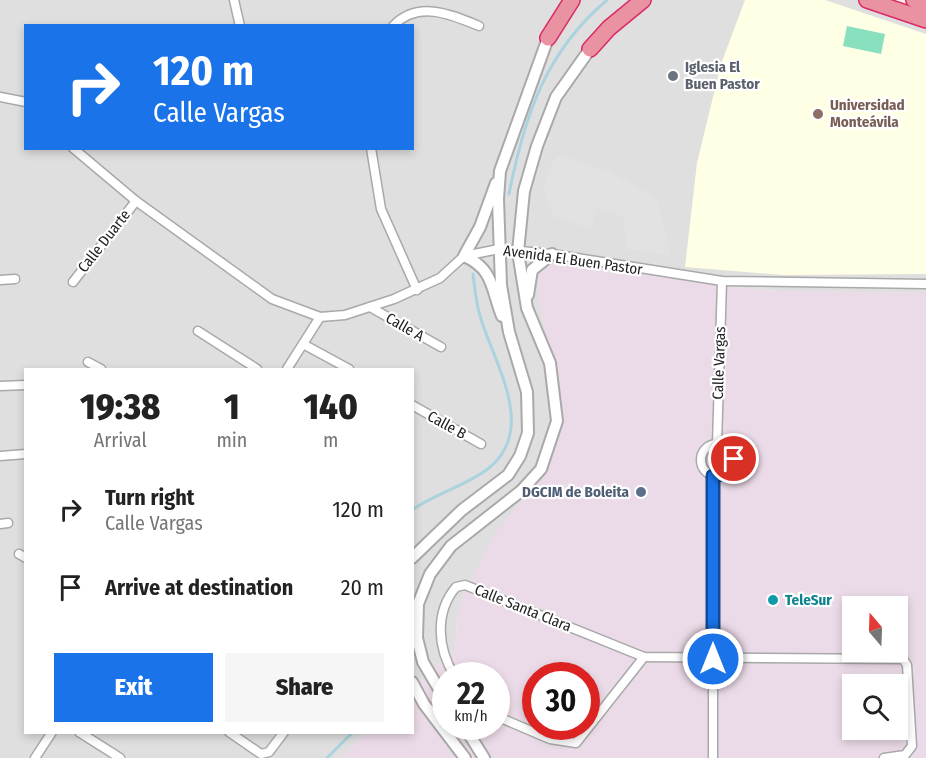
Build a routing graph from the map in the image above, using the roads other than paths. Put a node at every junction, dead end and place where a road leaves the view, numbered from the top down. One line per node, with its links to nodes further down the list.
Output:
1 (234, 0): 8 (street)
2 (572, 0): 11 (highway)
3 (643, 0): 12 (highway)
4 (867, 0): 7 (highway)
5 (914, 0): 6 (highway)
6 (926, 6)
7 (926, 20)
8 (240, 24)
9 (395, 24): 10 (street)
10 (479, 26)
11 (548, 38): 17 (street)
12 (590, 49): 20 (street)
13 (0, 97): 14 (street)
14 (24, 102)
15 (75, 150): 18 (street)
16 (371, 150): 28 (street)
17 (500, 171): 19 (street); 22 (street)
18 (136, 201): 26 (street, Calle Duarte); 31 (street)
19 (499, 249): 20 (street, Avenida El Buen Pastor); 22 (street, Avenida El Buen Pastor); 33 (street)
20 (518, 252): 21 (street, Avenida El Buen Pastor); 30 (street)
21 (552, 254): 25 (street, Avenida El Buen Pastor); 30 (street)
22 (464, 256): 28 (street); 33 (street)
23 (15, 279): 24 (street)
24 (0, 280)
25 (722, 281): 27 (street, Avenida El Buen Pastor); 45 (street, Calle Vargas)
26 (73, 282)
27 (926, 284)
28 (417, 290): 29 (street)
29 (370, 307): 31 (street); 35 (street, Calle A)
30 (526, 308): 53 (street)
31 (320, 317): 34 (street)
32 (198, 331): 38 (street)
33 (509, 332): 49 (street)
34 (303, 344): 39 (street); 40 (street)
35 (441, 347)
36 (88, 362): 37 (street)
37 (99, 368)
38 (255, 368)
39 (287, 368)
40 (347, 368)
41 (24, 385): 42 (street)
42 (0, 386)
43 (414, 406): 44 (street, Calle B)
44 (481, 444)
45 (717, 444): 48 (street); 48 (street)
46 (24, 454): 47 (street)
47 (0, 456)
48 (713, 476): 51 (street)
49 (414, 556)
50 (644, 657): 51 (street, Calle Santa Clara); 52 (street, Calle Santa Clara); 55 (street)
51 (713, 659): 65 (street); 66 (street, Calle Santa Clara)
52 (448, 662)
53 (432, 677)
54 (414, 686): 63 (street)
55 (510, 722)
56 (51, 734): 61 (street)
57 (82, 734): 62 (street)
58 (232, 734): 59 (street)
59 (282, 734)
60 (473, 740): 64 (street)
61 (35, 758)
62 (120, 758)
63 (465, 758)
64 (484, 758)
65 (713, 758)
66 (884, 758)

